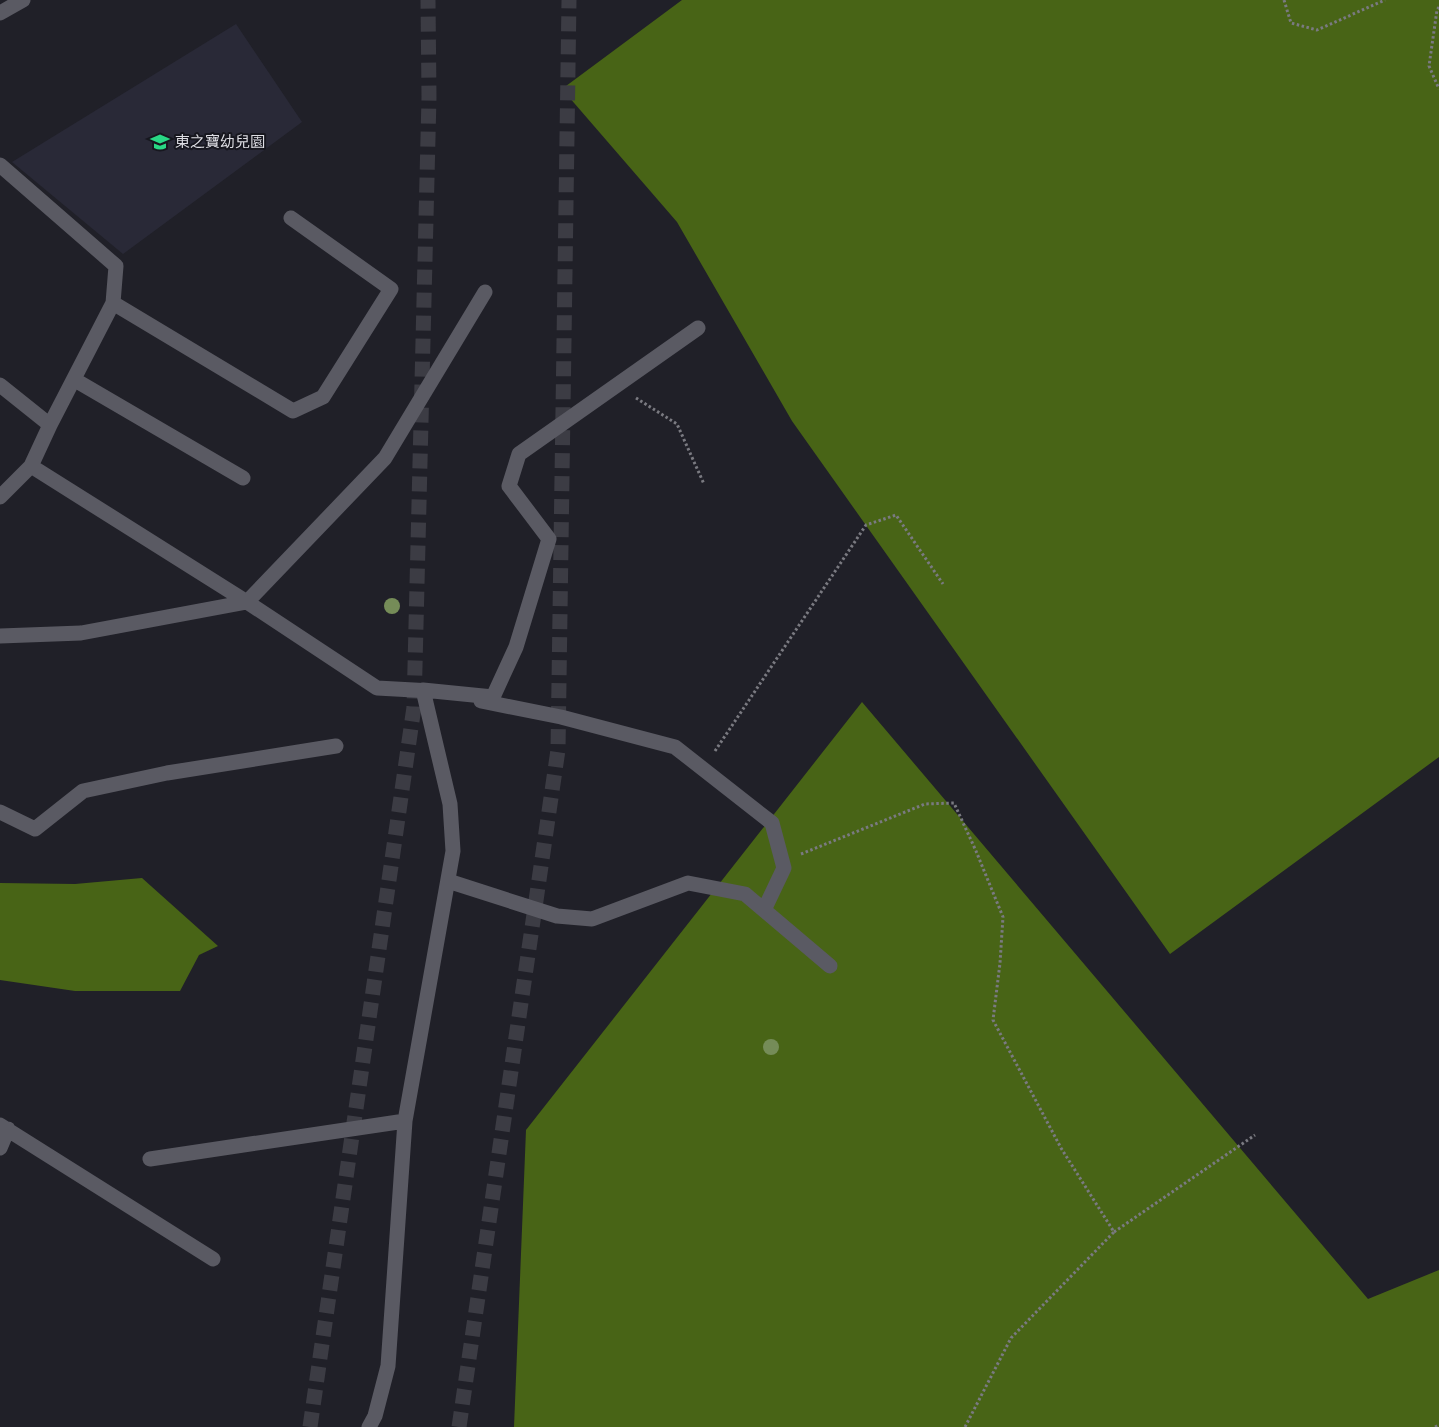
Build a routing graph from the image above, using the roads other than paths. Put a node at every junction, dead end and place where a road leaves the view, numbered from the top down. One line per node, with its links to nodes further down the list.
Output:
1 (23, 0): 2 (street)
2 (0, 13)
3 (0, 165): 6 (street)
4 (291, 218): 6 (street)
5 (485, 292): 14 (street)
6 (113, 303): 8 (street)
7 (698, 328): 16 (street)
8 (75, 380): 10 (street); 12 (street)
9 (0, 385): 10 (street)
10 (50, 425): 11 (street)
11 (31, 466): 13 (street); 14 (street)
12 (243, 478)
13 (0, 497)
14 (247, 602): 15 (street); 16 (street)
15 (0, 636)
16 (423, 690): 19 (street); 20 (street)
17 (336, 746): 18 (street)
18 (0, 812)
19 (448, 881): 20 (street); 22 (street)
20 (764, 910): 21 (street)
21 (830, 966)
22 (405, 1121): 25 (street); 27 (street)
23 (4, 1127): 24 (street); 26 (street)
24 (0, 1148)
25 (150, 1159)
26 (213, 1259)
27 (369, 1427)

